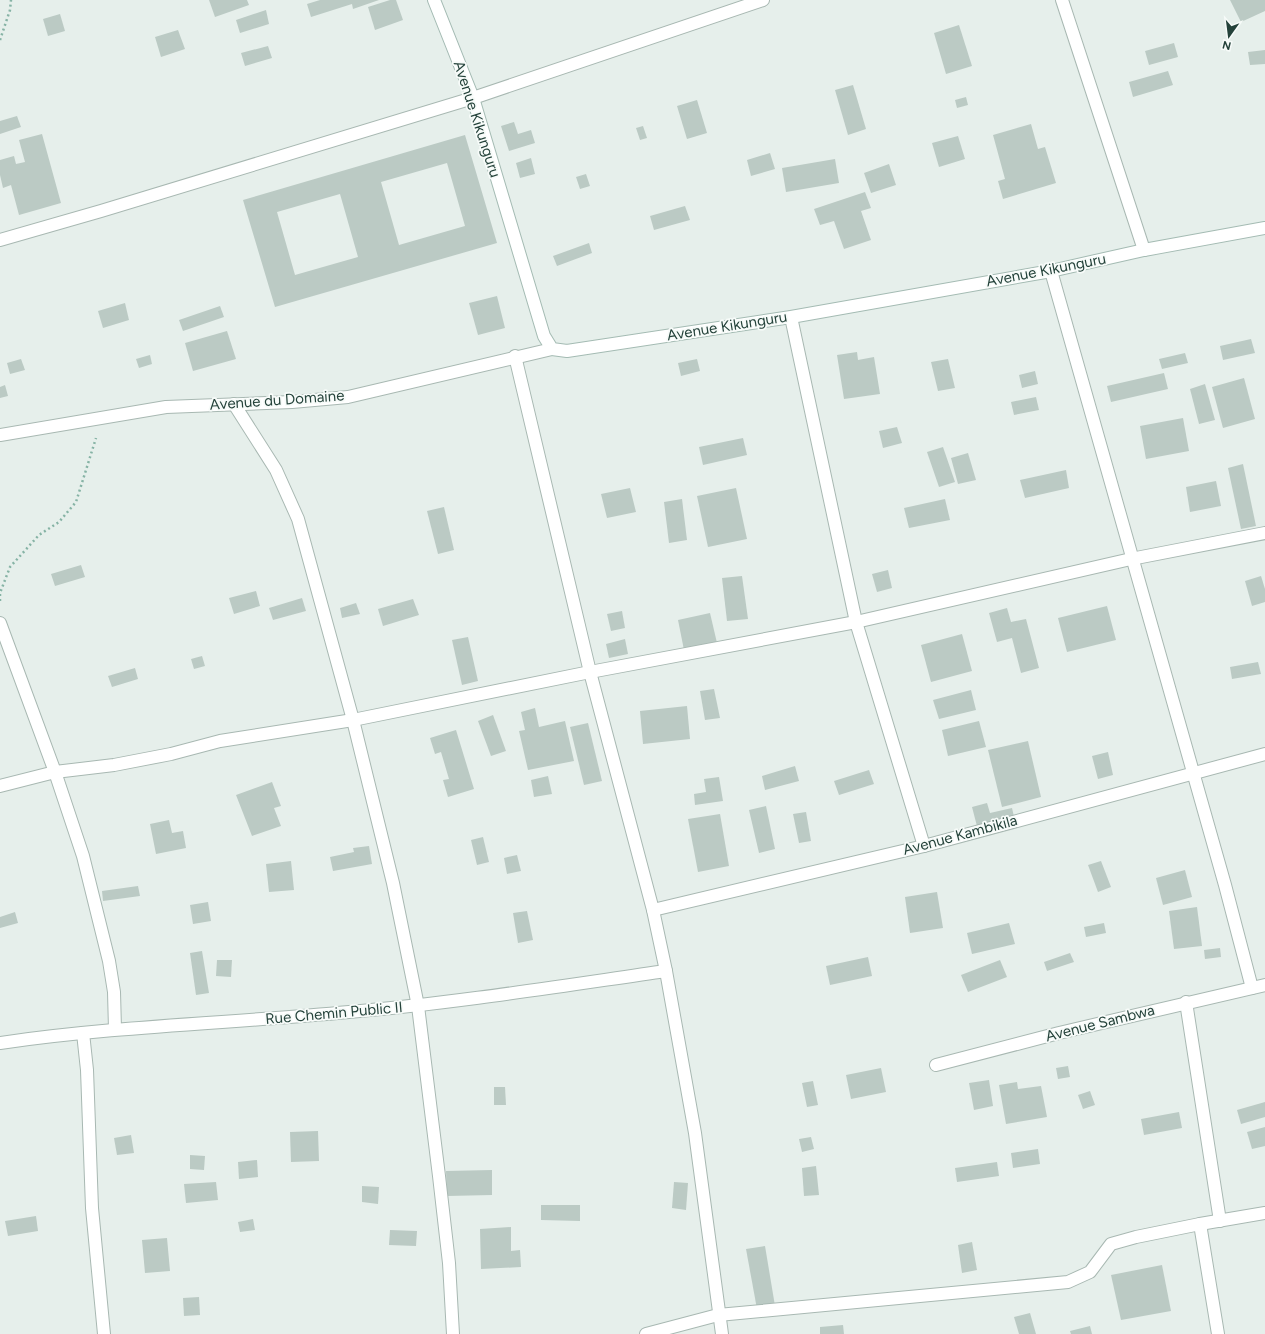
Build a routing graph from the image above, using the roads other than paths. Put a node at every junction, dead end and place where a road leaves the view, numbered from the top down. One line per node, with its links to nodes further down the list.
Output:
1 (434, 0): 4 (street, Avenue Kikunguru)
2 (763, 0): 4 (street)
3 (1062, 0): 7 (street)
4 (473, 98): 6 (street); 10 (street, Avenue Kikunguru)
5 (1265, 228): 7 (street, Avenue Kikunguru)
6 (0, 240)
7 (1144, 250): 8 (street, Avenue Kikunguru)
8 (1051, 271): 9 (street, Avenue Kikunguru); 15 (street)
9 (791, 317): 10 (street, Avenue Kikunguru); 16 (street)
10 (552, 349): 11 (street, Avenue du Domaine)
11 (515, 356): 12 (street, Avenue du Domaine); 18 (street)
12 (234, 404): 13 (street, Avenue du Domaine); 19 (street)
13 (0, 435)
14 (1265, 533): 15 (street)
15 (1131, 558): 16 (street); 22 (street)
16 (856, 622): 18 (street); 24 (street)
17 (0, 623): 21 (street)
18 (590, 672): 19 (street); 25 (street)
19 (353, 720): 21 (street); 30 (street)
20 (1265, 754): 22 (street, Avenue Kambikila)
21 (54, 772): 23 (street); 31 (street)
22 (1193, 772): 24 (street, Avenue Kambikila); 28 (street)
23 (0, 786)
24 (924, 846): 25 (street, Avenue Kambikila)
25 (653, 910): 26 (street)
26 (666, 971): 30 (street, Rue Chemin Public II); 38 (street)
27 (1265, 985): 28 (street, Avenue Sambwa)
28 (1252, 988): 29 (street, Avenue Sambwa)
29 (1186, 1002): 34 (street, Avenue Sambwa); 36 (street)
30 (418, 1006): 31 (street, Rue Chemin Public II); 40 (street)
31 (115, 1029): 32 (street, Rue Chemin Public II)
32 (83, 1033): 33 (street, Rue Chemin Public II); 39 (street)
33 (0, 1043)
34 (936, 1065)
35 (1265, 1213): 36 (street)
36 (1220, 1221): 37 (street)
37 (1200, 1224): 38 (street); 43 (street)
38 (718, 1315): 41 (street); 42 (street)
39 (104, 1334)
40 (453, 1334)
41 (646, 1334)
42 (722, 1334)
43 (1218, 1334)

